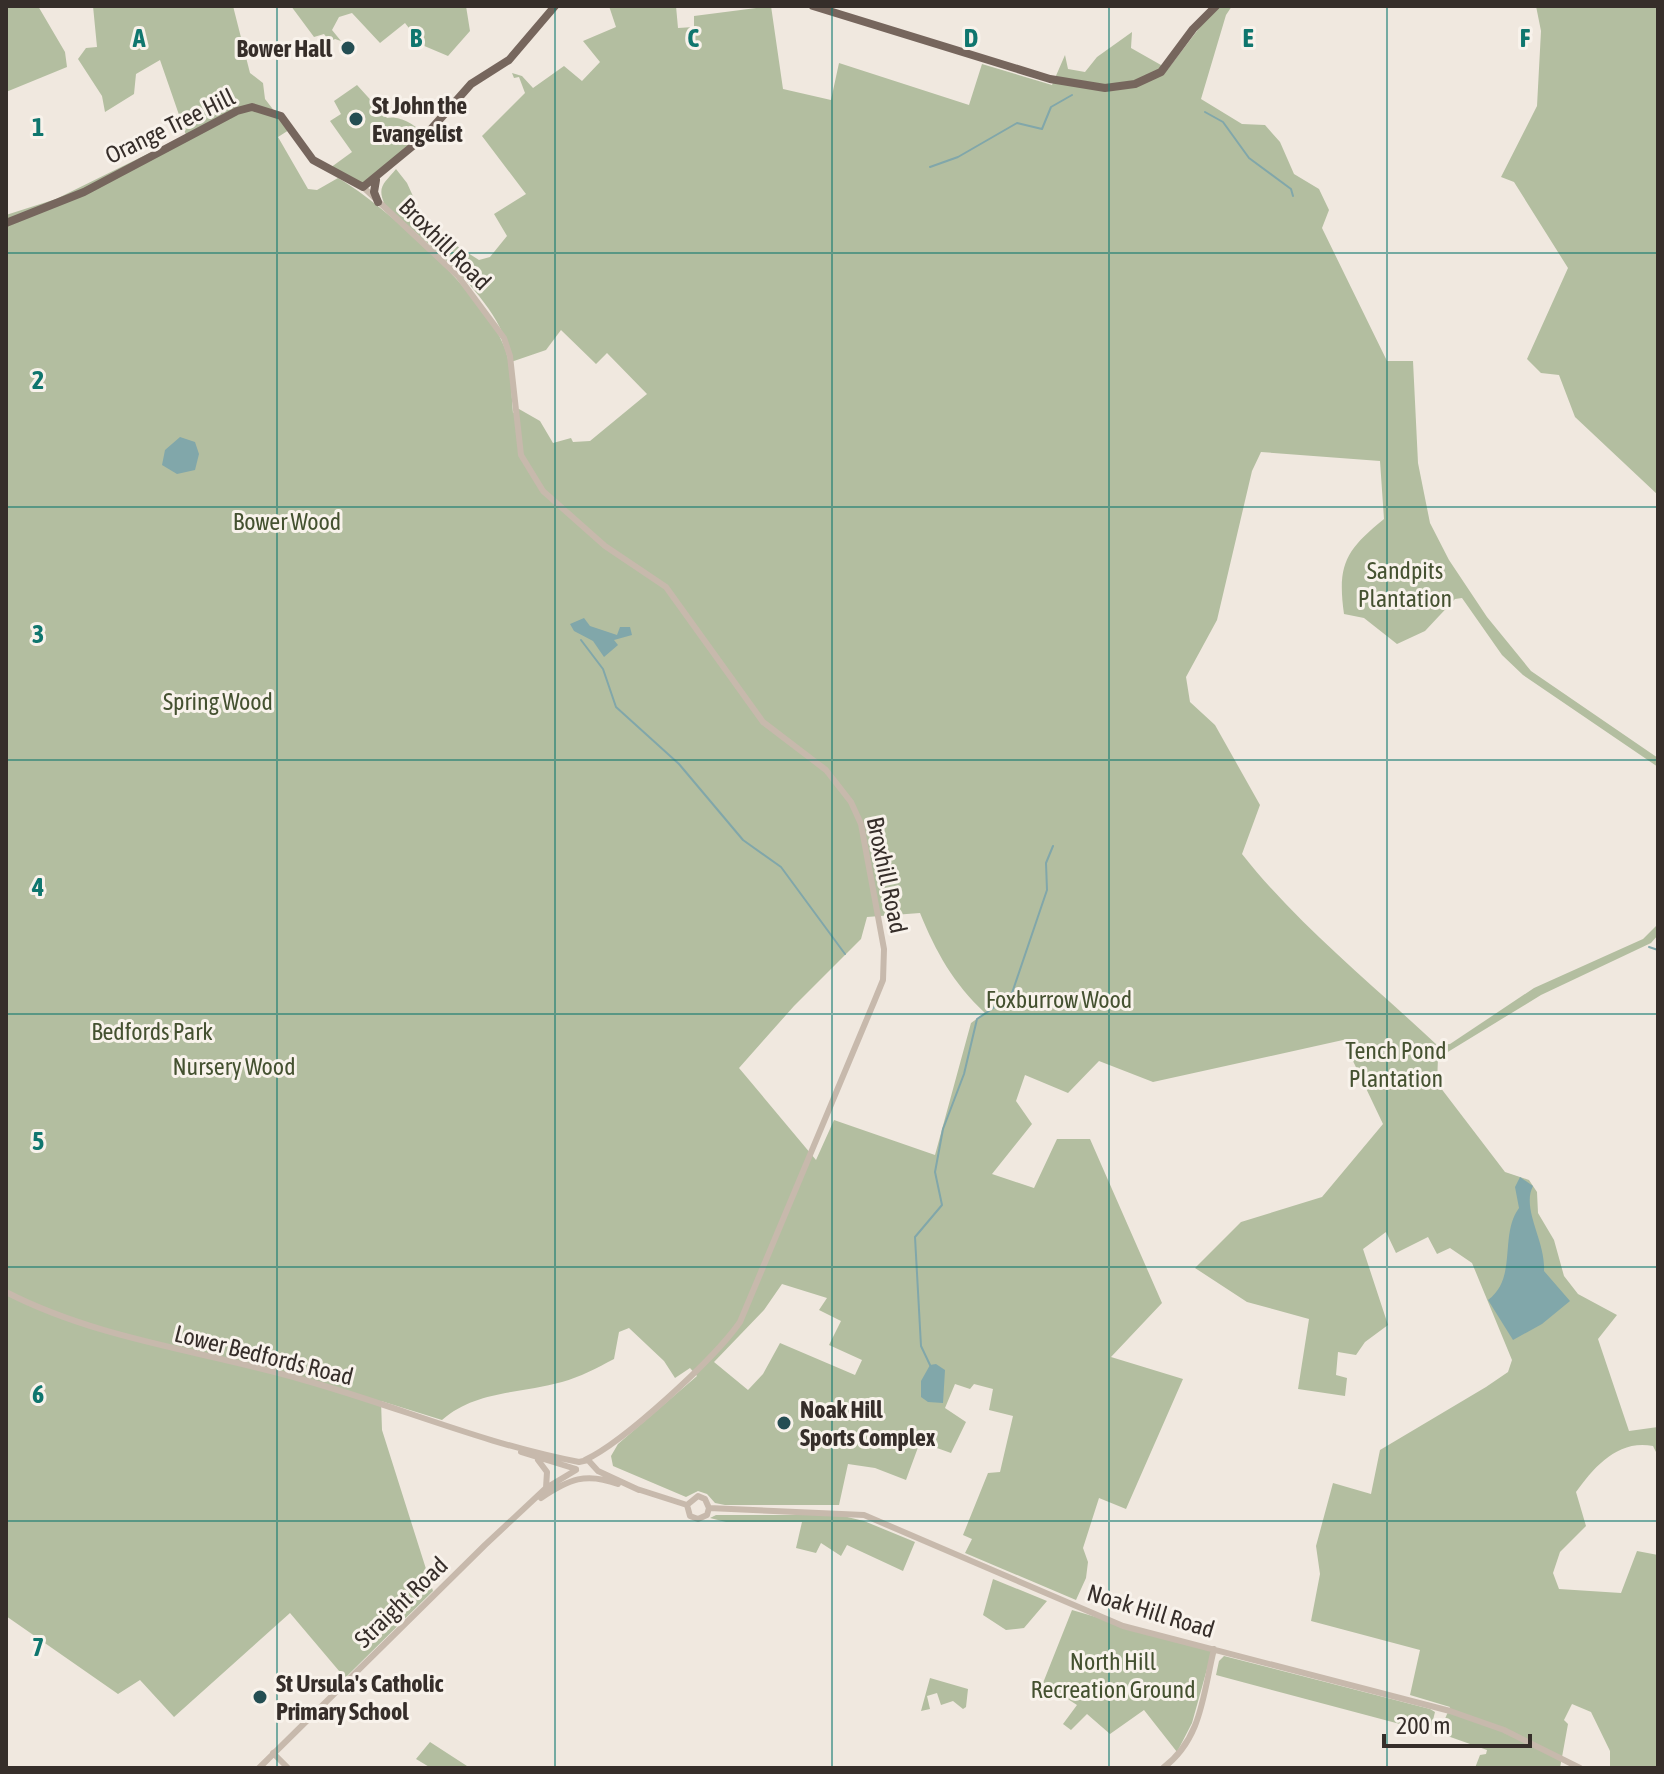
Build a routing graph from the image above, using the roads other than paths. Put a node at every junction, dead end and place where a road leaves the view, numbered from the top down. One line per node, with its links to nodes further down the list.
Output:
1 (555, 6): 4 (main road)
2 (813, 6): 3 (main road)
3 (1216, 6)
4 (376, 180): 5 (main road); 6 (main road)
5 (363, 187): 6 (street, Broxhill Road); 7 (main road, Orange Tree Hill)
6 (378, 202): 9 (street, Broxhill Road)
7 (6, 223)
8 (6, 1292): 10 (street, Lower Bedfords Road)
9 (612, 1442): 12 (street, Broxhill Road); 13 (street, Broxhill Road)
10 (514, 1449): 11 (street, Lower Bedfords Road); 12 (street, Lower Bedfords Road)
11 (537, 1459): 12 (street, Lower Bedfords Road); 15 (street)
12 (579, 1465): 13 (street, Noak Hill Road); 14 (street); 15 (street, Straight Road)
13 (594, 1466): 14 (street); 16 (street, Noak Hill Road)
14 (586, 1477): 16 (street, Noak Hill Road); 17 (street)
15 (546, 1488): 17 (street, Straight Road)
16 (639, 1490): 18 (street, Noak Hill Road)
17 (534, 1502): 21 (street, Straight Road)
18 (687, 1505): 19 (street, Noak Hill Road); 19 (street, Noak Hill Road)
19 (709, 1508): 20 (street, Noak Hill Road)
20 (1214, 1649): 24 (street); 25 (street, Noak Hill Road)
21 (273, 1753): 22 (street, Straight Road); 23 (street)
22 (259, 1768)
23 (288, 1768)
24 (1163, 1768)
25 (1580, 1768)

